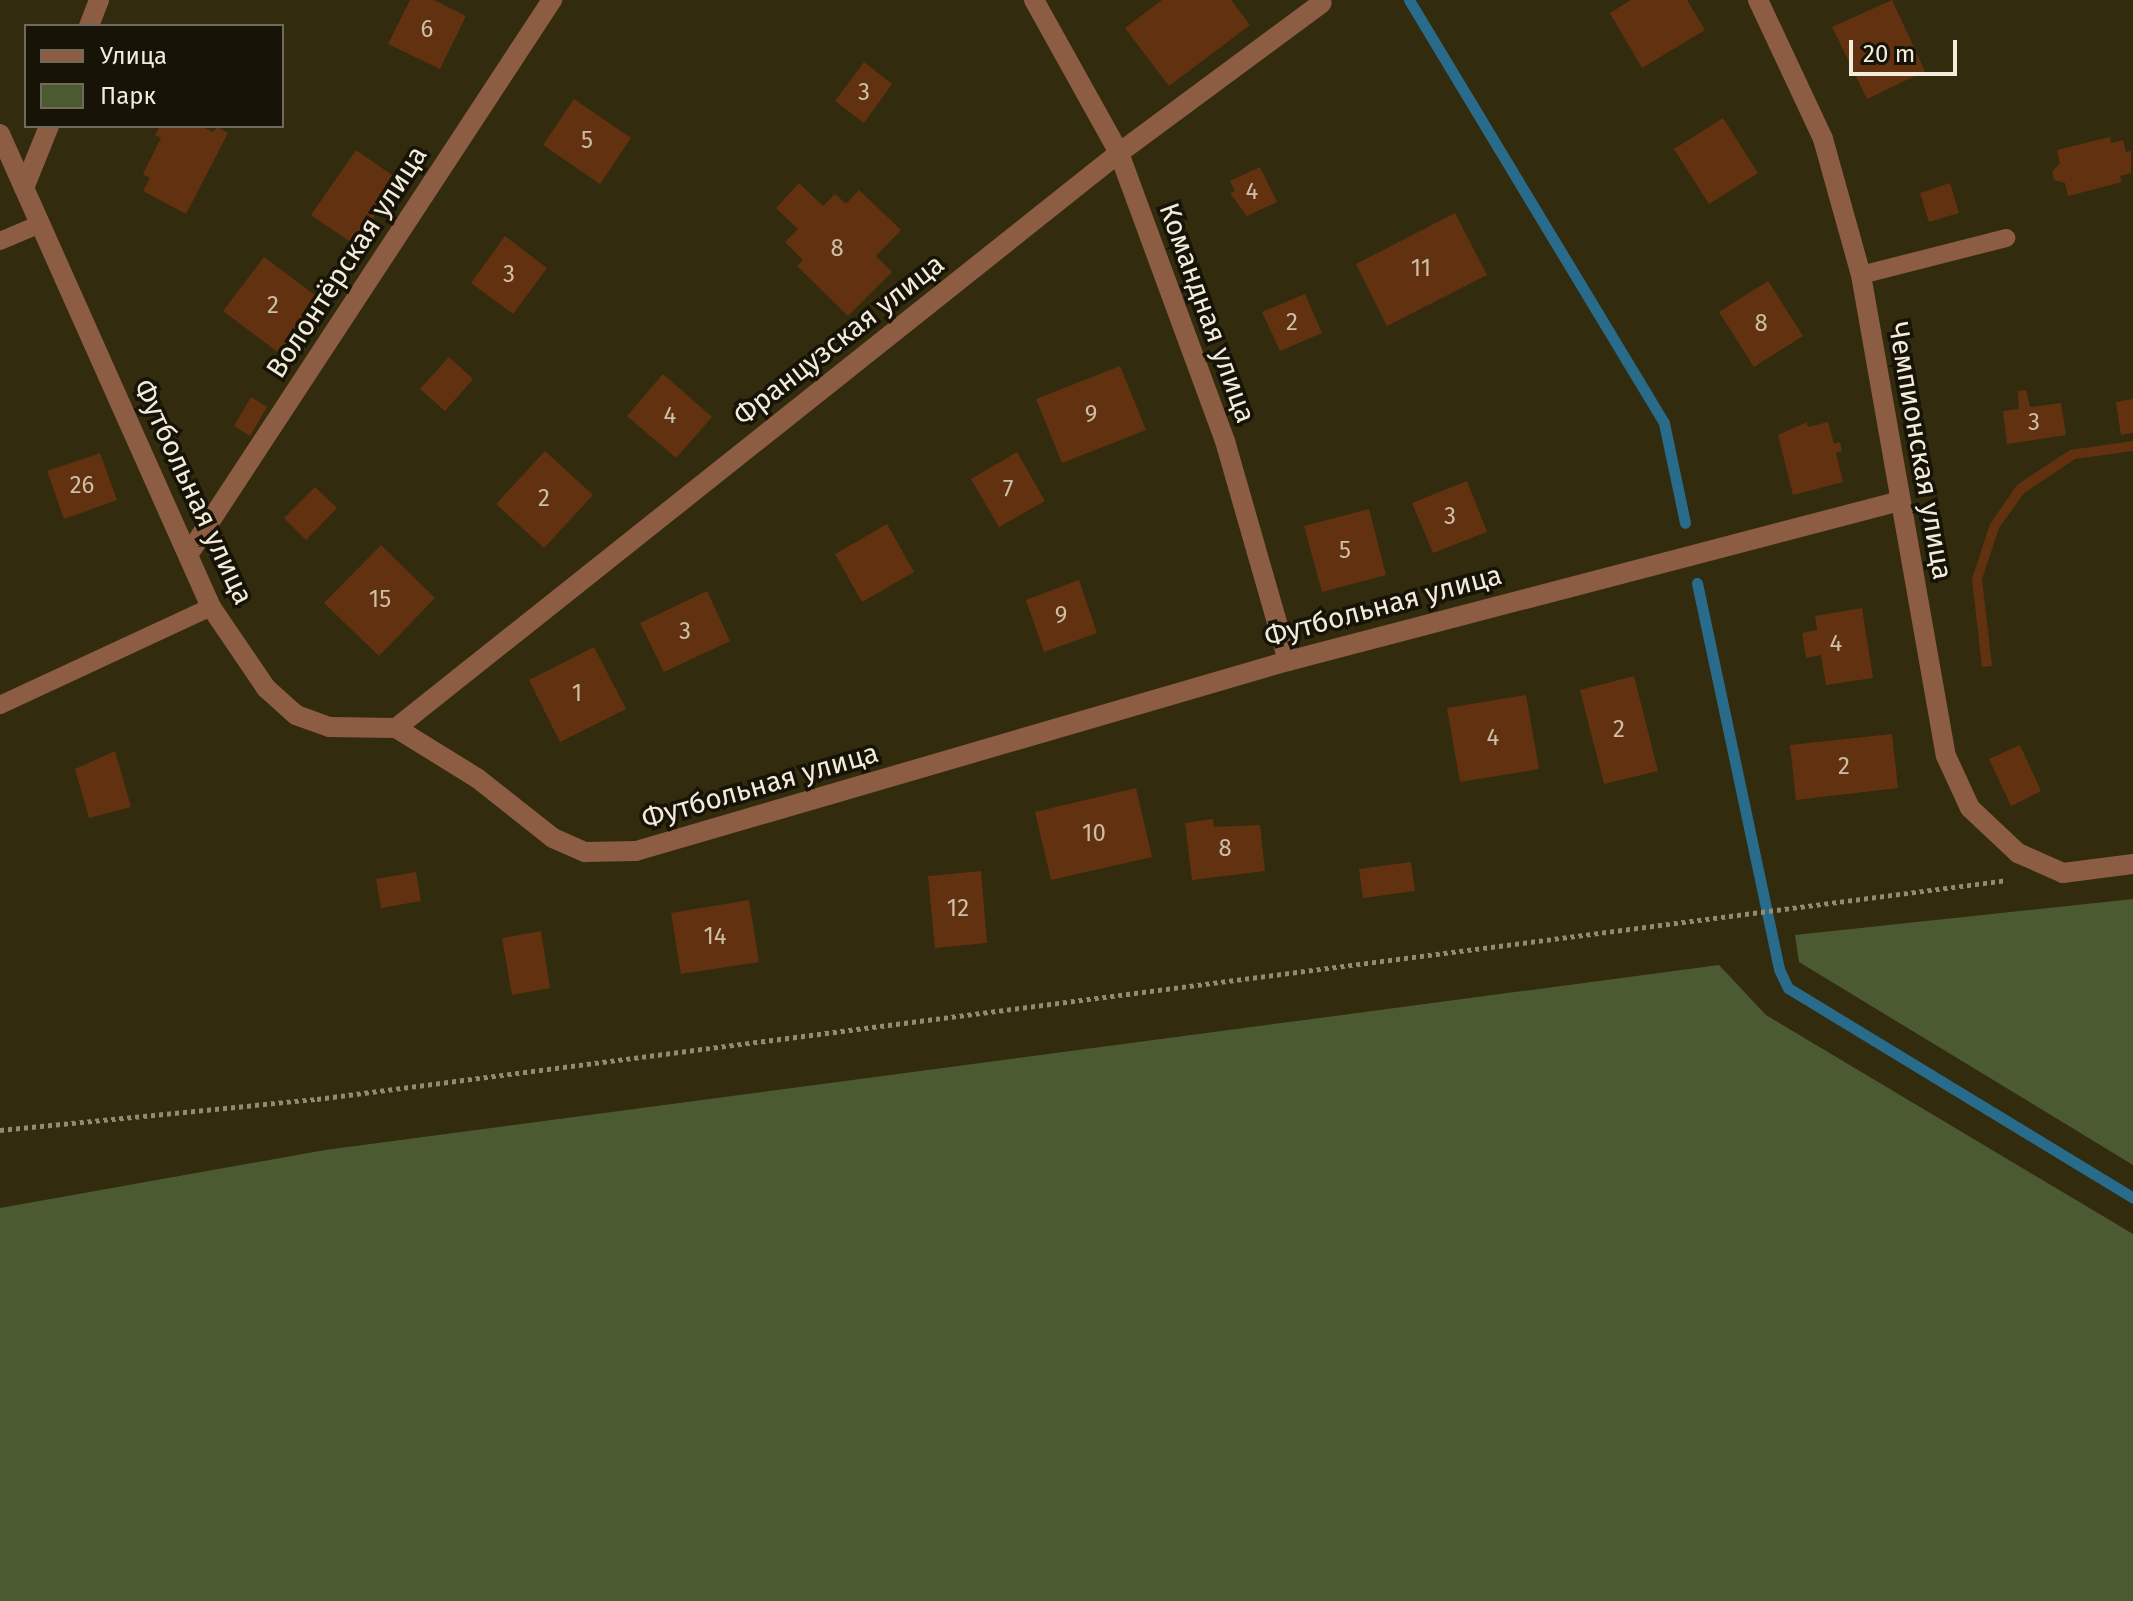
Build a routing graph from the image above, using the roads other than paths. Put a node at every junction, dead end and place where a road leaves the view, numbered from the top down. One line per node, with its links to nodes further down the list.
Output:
1 (99, 0): 6 (street)
2 (552, 0): 16 (street, Волонтёрская улица)
3 (1034, 0): 9 (street, Командная улица)
4 (1758, 0): 14 (street, Чемпионская улица)
5 (1322, 3): 9 (street, Французская улица)
6 (90, 24)
7 (48, 128): 10 (street)
8 (0, 134): 10 (street, Футбольная улица)
9 (1119, 153): 18 (street, Командная улица); 20 (street, Французская улица)
10 (24, 188): 11 (street, Футбольная улица)
11 (40, 224): 13 (lane); 16 (street, Футбольная улица)
12 (2006, 238): 14 (lane)
13 (0, 241)
14 (1861, 275): 15 (street, Чемпионская улица)
15 (1900, 501): 18 (street, Футбольная улица); 21 (street, Чемпионская улица)
16 (188, 555): 17 (street, Футбольная улица)
17 (211, 607): 19 (lane); 20 (street, Футбольная улица)
18 (1288, 661): 20 (street, Футбольная улица)
19 (0, 705)
20 (396, 728)
21 (2133, 864)

